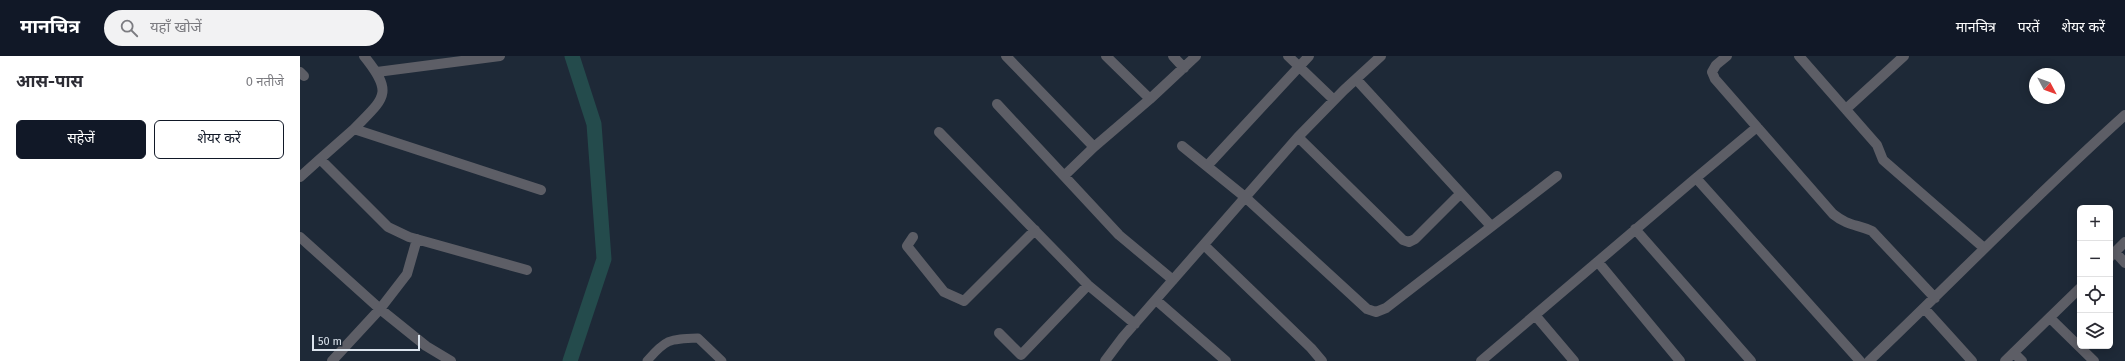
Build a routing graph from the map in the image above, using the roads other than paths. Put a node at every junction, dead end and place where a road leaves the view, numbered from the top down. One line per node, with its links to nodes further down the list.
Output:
1 (364, 56): 15 (street)
2 (500, 56): 15 (street)
3 (1006, 56): 27 (street)
4 (1106, 56): 17 (street)
5 (1173, 56): 14 (street)
6 (1196, 56): 14 (street)
7 (1288, 56): 13 (street)
8 (1309, 56): 13 (street)
9 (1381, 56): 16 (street)
10 (1727, 56): 22 (street)
11 (1799, 56): 20 (street)
12 (1904, 56): 20 (street)
13 (1298, 67): 18 (street); 29 (street)
14 (1184, 68): 17 (street)
15 (377, 72): 23 (street)
16 (1356, 79): 18 (street); 35 (street)
17 (1150, 99): 27 (street)
18 (1334, 100): 25 (street)
19 (998, 104): 30 (street)
20 (1846, 109): 45 (street)
21 (2125, 115): 45 (street)
22 (1756, 127): 33 (street); 54 (street)
23 (354, 129): 28 (street); 34 (street)
24 (939, 132): 39 (street)
25 (1298, 137): 35 (street); 36 (street)
26 (1182, 146): 29 (street)
27 (1094, 147): 30 (street)
28 (320, 159): 32 (street); 42 (street)
29 (1207, 166): 36 (street)
30 (1064, 176): 51 (street)
31 (1557, 176): 37 (street)
32 (300, 177)
33 (1696, 178): 38 (street); 74 (street)
34 (541, 190)
35 (1460, 194): 37 (street)
36 (1245, 197): 37 (street); 44 (street)
37 (1491, 226)
38 (1635, 229): 48 (street); 73 (street)
39 (1035, 230): 41 (street); 52 (street)
40 (300, 237): 57 (street)
41 (913, 237)
42 (417, 240): 50 (street); 57 (street)
43 (2125, 242): 46 (street)
44 (1204, 245): 51 (street); 69 (street)
45 (1984, 248): 54 (street)
46 (2113, 254)
47 (2113, 256): 49 (street)
48 (1598, 262): 58 (street); 72 (street)
49 (2125, 263)
50 (527, 270)
51 (1173, 280): 55 (street)
52 (1088, 284): 60 (street); 61 (street)
53 (2077, 291): 59 (street)
54 (1935, 298): 56 (street)
55 (1156, 300): 60 (street); 68 (street)
56 (1924, 308): 75 (street); 76 (street)
57 (380, 310): 64 (street); 65 (street)
58 (1535, 316): 70 (street); 71 (street)
59 (2050, 318): 62 (street); 79 (street)
60 (1135, 324): 67 (street)
61 (999, 333)
62 (2014, 353): 77 (street); 78 (street)
63 (650, 360): 66 (lane)
64 (332, 361)
65 (451, 361)
66 (722, 361)
67 (1105, 361)
68 (1226, 361)
69 (1322, 361)
70 (1481, 361)
71 (1574, 361)
72 (1680, 361)
73 (1751, 361)
74 (1860, 361)
75 (1869, 361)
76 (1972, 361)
77 (2005, 361)
78 (2022, 361)
79 (2094, 361)

